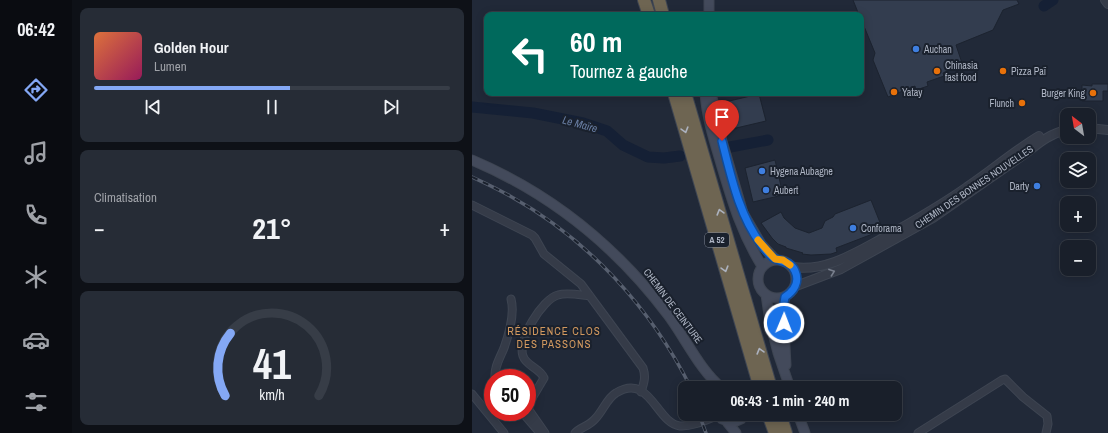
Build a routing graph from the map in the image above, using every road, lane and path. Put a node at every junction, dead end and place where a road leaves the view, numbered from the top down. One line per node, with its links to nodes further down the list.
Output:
1 (644, 0): 8 (highway)
2 (648, 0): 9 (highway)
3 (659, 0): 10 (highway)
4 (703, 0): 11 (main road)
5 (709, 0): 12 (main road)
6 (1105, 0): 7 (street)
7 (1108, 4)
8 (647, 12)
9 (651, 12)
10 (662, 12)
11 (703, 12)
12 (710, 12)
13 (675, 96): 38 (highway, A 52, one-way to 38)
14 (686, 96): 39 (highway, A 52, one-way to 14)
15 (706, 96): 26 (main road)
16 (712, 96): 25 (main road)
17 (1096, 123): 18 (street)
18 (1108, 124)
19 (1060, 126): 27 (street, CHEMIN DES BONNES NOUVELLES)
20 (1096, 129): 21 (street)
21 (1108, 130)
22 (1060, 132): 28 (street, CHEMIN DES BONNES NOUVELLES, one-way to 22)
23 (472, 160): 35 (main road, CHEMIN DE CEINTURE)
24 (472, 205): 30 (street)
25 (775, 259): 26 (main road); 27 (main road)
26 (762, 266): 29 (main road)
27 (792, 267): 28 (main road)
28 (796, 286): 31 (main road)
29 (766, 294): 31 (main road); 34 (main road)
30 (590, 296): 41 (street); 53 (street)
31 (785, 297): 34 (main road)
32 (511, 299): 33 (street)
33 (494, 369)
34 (786, 375): 40 (main road)
35 (711, 378): 36 (main road, CHEMIN DE CEINTURE); 37 (main road, CHEMIN DE CEINTURE)
36 (712, 381)
37 (714, 381)
38 (758, 381)
39 (769, 381)
40 (788, 381)
41 (640, 392): 44 (street); 54 (street)
42 (472, 394): 51 (street)
43 (530, 421): 52 (street)
44 (697, 421)
45 (738, 421): 50 (main road)
46 (742, 421): 55 (main road)
47 (771, 421): 56 (highway)
48 (782, 421): 57 (highway)
49 (801, 421): 58 (main road)
50 (727, 422): 55 (main road)
51 (504, 433)
52 (540, 433)
53 (545, 433)
54 (575, 433)
55 (737, 433)
56 (775, 433)
57 (786, 433)
58 (805, 433)
59 (918, 433): 60 (street)
60 (1046, 433)

